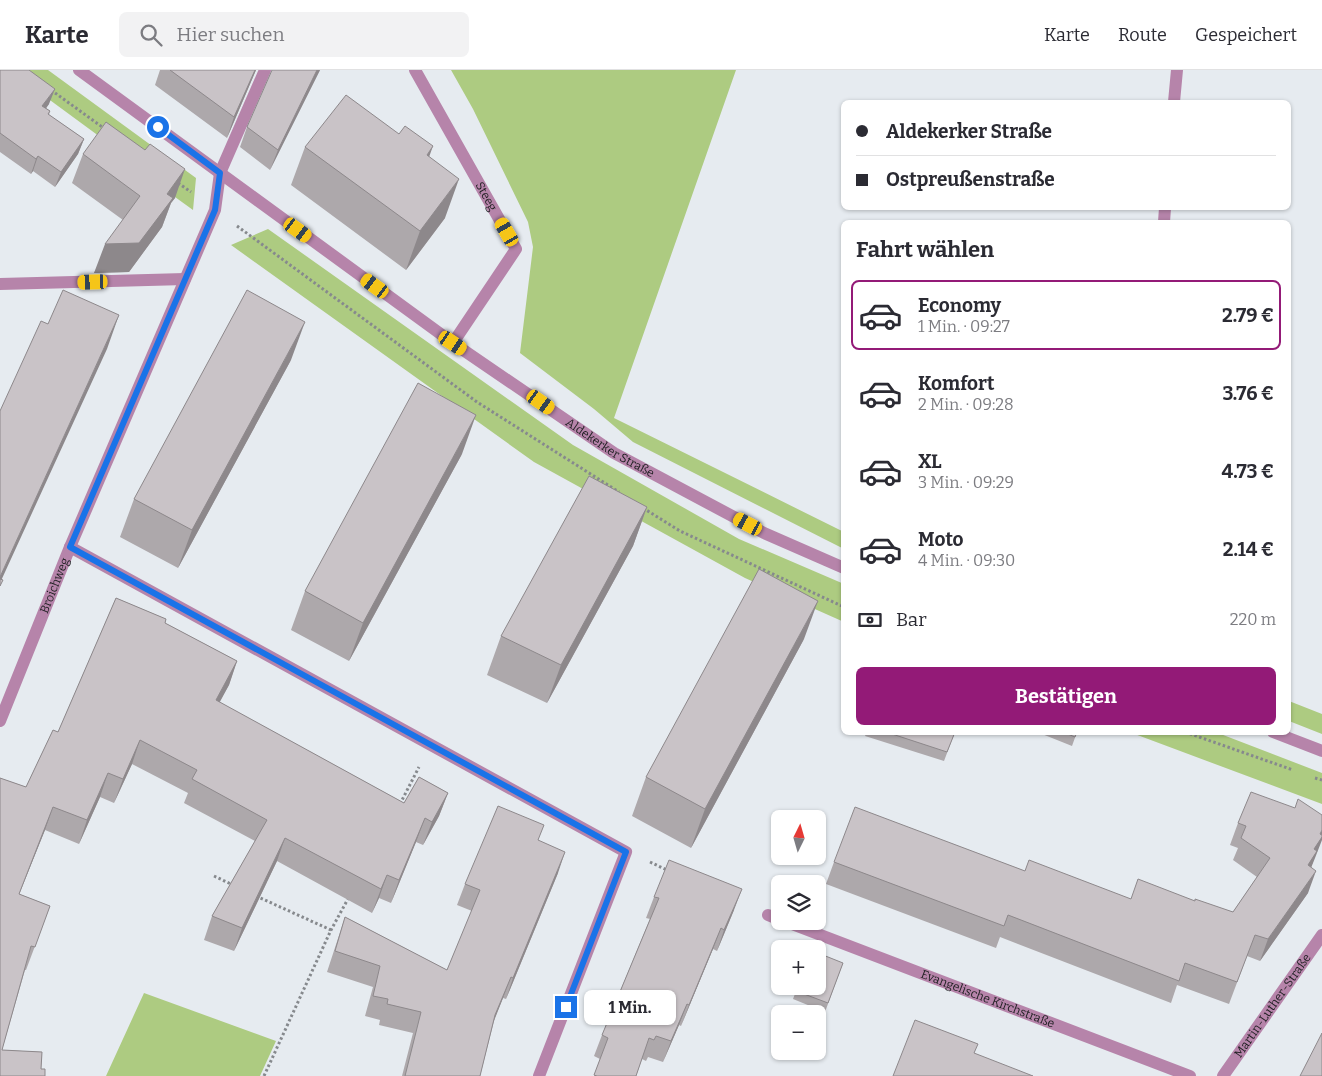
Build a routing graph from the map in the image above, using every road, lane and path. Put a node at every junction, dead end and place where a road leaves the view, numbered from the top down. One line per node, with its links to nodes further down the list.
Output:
1 (79, 70): 6 (street, Aldekerker Straße)
2 (265, 70): 6 (street, Broichweg)
3 (415, 70): 9 (street, Steeg)
4 (1177, 70): 5 (street)
5 (1174, 100)
6 (220, 173): 7 (street, Broichweg); 9 (street, Aldekerker Straße)
7 (185, 279): 8 (street); 10 (street, Broichweg)
8 (0, 284)
9 (453, 343): 11 (street, Aldekerker Straße)
10 (70, 547): 12 (street, Broichweg); 15 (street)
11 (841, 567)
12 (0, 721)
13 (1193, 735): 17 (path)
14 (1281, 735): 16 (street)
15 (432, 745): 20 (path); 21 (street)
16 (1322, 751)
17 (1294, 771)
18 (1313, 777): 19 (path)
19 (1322, 780)
20 (395, 812)
21 (626, 852): 22 (path); 31 (street)
22 (670, 872)
23 (214, 876): 24 (path)
24 (241, 888)
25 (354, 888): 27 (path)
26 (250, 893): 27 (path)
27 (331, 930): 30 (path)
28 (808, 930): 32 (street, Evangelische Kirchstraße)
29 (1322, 935): 33 (street, Martin-Luther-Straße)
30 (264, 1076)
31 (539, 1076)
32 (1190, 1076)
33 (1223, 1076)

